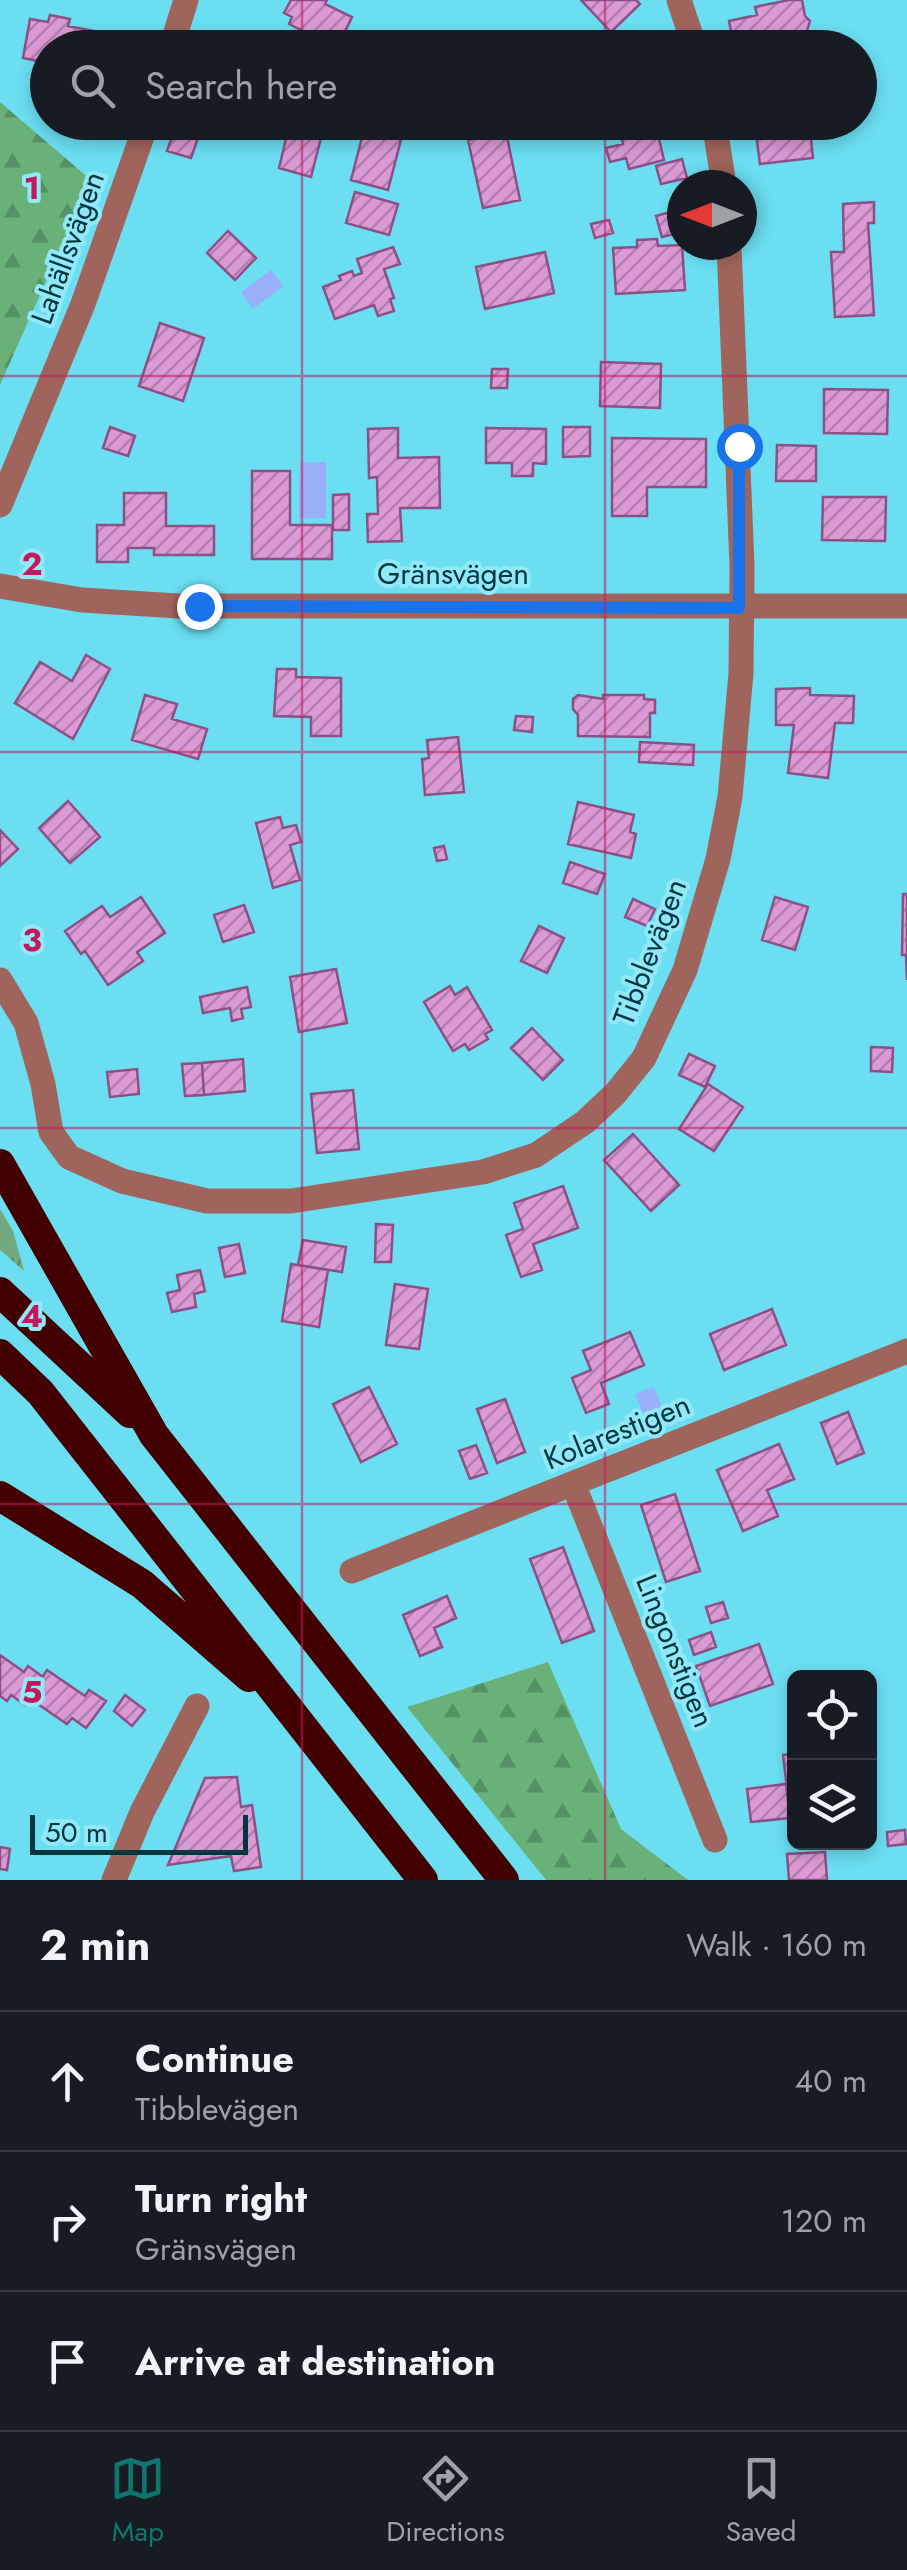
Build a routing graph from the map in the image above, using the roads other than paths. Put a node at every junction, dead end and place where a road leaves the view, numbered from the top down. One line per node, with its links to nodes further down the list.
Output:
1 (186, 0): 3 (street)
2 (679, 0): 4 (street)
3 (177, 30)
4 (689, 30)
5 (141, 140): 9 (street, Lahällsvägen)
6 (717, 140): 7 (street)
7 (722, 170)
8 (730, 260): 12 (street, Tibblevägen)
9 (0, 505)
10 (0, 586): 12 (street, Gränsvägen)
11 (907, 606): 12 (street, Gränsvägen)
12 (739, 608): 13 (street, Tibblevägen)
13 (0, 980)
14 (0, 1164): 18 (highway)
15 (0, 1292): 18 (highway)
16 (907, 1351): 19 (street, Kolarestigen)
17 (0, 1354): 23 (highway)
18 (154, 1435): 27 (highway)
19 (574, 1486): 21 (street, Kolarestigen); 24 (street, Lingonstigen)
20 (0, 1496): 23 (highway)
21 (352, 1572)
22 (197, 1706): 25 (street)
23 (304, 1725): 26 (highway)
24 (715, 1840)
25 (114, 1880)
26 (423, 1880)
27 (504, 1880)

